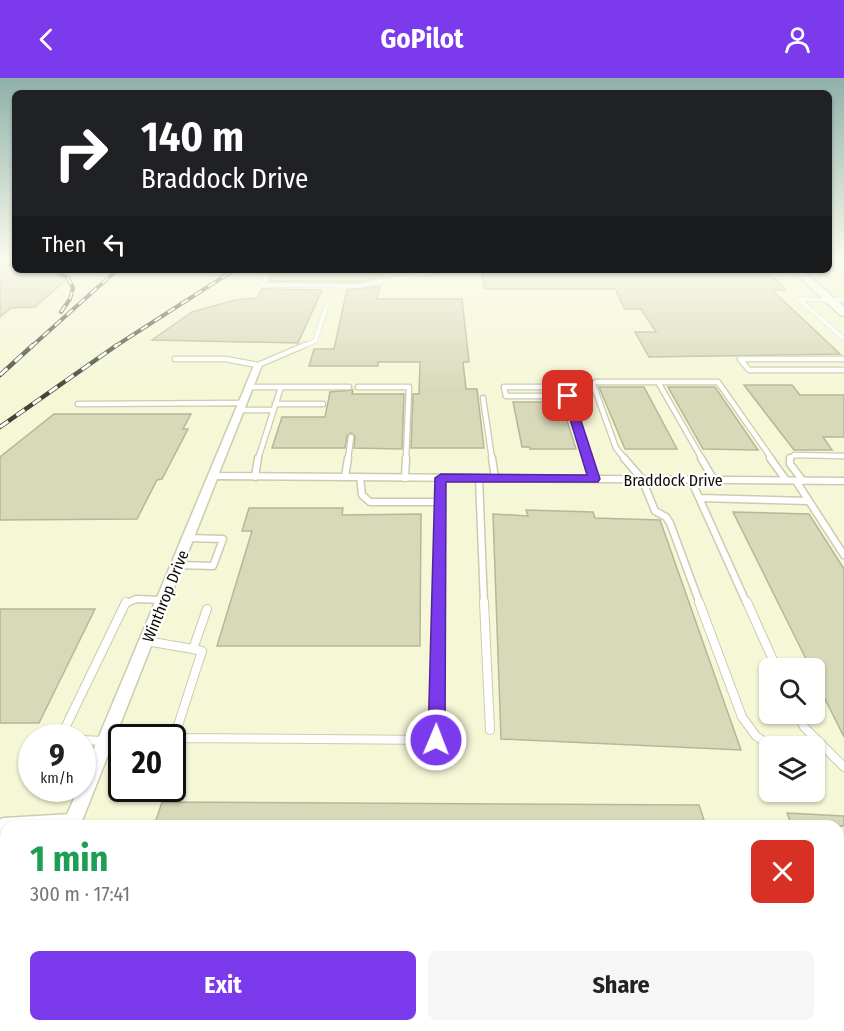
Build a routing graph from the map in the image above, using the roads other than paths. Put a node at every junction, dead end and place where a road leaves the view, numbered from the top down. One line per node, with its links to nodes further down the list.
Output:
1 (328, 303): 6 (lane)
2 (804, 303): 3 (lane)
3 (844, 339)
4 (175, 358): 6 (lane)
5 (844, 359): 7 (lane)
6 (258, 365): 9 (street, Winthrop Drive)
7 (844, 370)
8 (658, 382): 30 (lane); 32 (lane); 33 (lane)
9 (250, 387): 10 (lane); 17 (street, Winthrop Drive)
10 (281, 387): 11 (lane); 18 (lane)
11 (349, 387)
12 (358, 387): 25 (lane)
13 (568, 396): 13 (lane); 29 (lane)
14 (483, 398): 28 (lane)
15 (78, 404): 17 (lane)
16 (323, 404): 18 (lane)
17 (241, 407): 18 (lane); 21 (street, Winthrop Drive)
18 (274, 407): 22 (lane)
19 (351, 437): 23 (lane)
20 (844, 456): 33 (lane)
21 (213, 476): 22 (street, Braddock Drive); 38 (street, Winthrop Drive)
22 (255, 477): 23 (street, Braddock Drive)
23 (345, 477): 24 (street, Braddock Drive)
24 (360, 477): 25 (street, Braddock Drive); 37 (lane)
25 (405, 478): 26 (street, Braddock Drive)
26 (441, 478): 27 (street, Braddock Drive); 37 (lane)
27 (479, 478): 28 (street, Braddock Drive); 49 (lane)
28 (495, 478): 29 (street, Braddock Drive)
29 (594, 479): 30 (street, Braddock Drive)
30 (642, 479): 31 (street, Braddock Drive); 50 (lane)
31 (692, 480): 32 (street, Braddock Drive); 35 (lane)
32 (714, 480): 33 (street, Braddock Drive)
33 (795, 480): 34 (street, Braddock Drive); 36 (lane)
34 (843, 482)
35 (700, 498): 36 (lane); 45 (lane)
36 (809, 501): 39 (lane)
37 (440, 502): 51 (lane)
38 (188, 538): 40 (street, Winthrop Drive); 40 (lane)
39 (844, 555)
40 (178, 565): 41 (street, Winthrop Drive)
41 (163, 600): 43 (street, Winthrop Drive); 46 (lane)
42 (207, 609): 44 (lane)
43 (146, 641): 44 (lane); 53 (street, Winthrop Drive)
44 (193, 649): 47 (lane)
45 (772, 658)
46 (67, 724)
47 (178, 724)
48 (803, 724): 55 (lane)
49 (490, 730)
50 (759, 738)
51 (186, 739)
52 (96, 742): 53 (lane)
53 (105, 744): 54 (lane); 57 (street, Winthrop Drive)
54 (108, 745)
55 (826, 750): 56 (lane)
56 (844, 767)
57 (74, 820)

